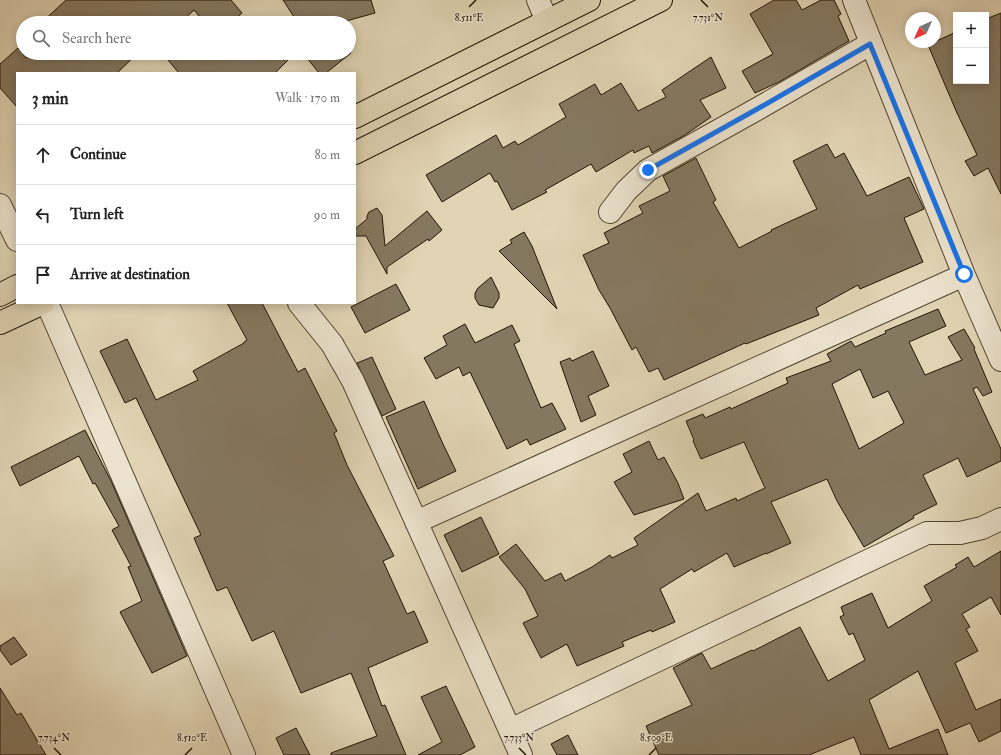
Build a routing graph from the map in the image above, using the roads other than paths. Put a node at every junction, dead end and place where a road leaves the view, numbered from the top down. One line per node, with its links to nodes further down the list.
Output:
1 (538, 0): 5 (street)
2 (589, 0): 5 (main road)
3 (660, 0): 8 (main road)
4 (854, 0): 6 (street)
5 (547, 21): 7 (main road)
6 (870, 44): 10 (street); 12 (street)
7 (356, 116)
8 (356, 152)
9 (0, 205): 11 (street)
10 (610, 212)
11 (16, 238)
12 (964, 274): 19 (street); 21 (street)
13 (16, 287): 14 (main road)
14 (0, 295)
15 (41, 304): 18 (main road)
16 (47, 304): 23 (street)
17 (300, 304): 21 (street)
18 (0, 323)
19 (1001, 360)
20 (1001, 520): 22 (street)
21 (416, 522): 22 (street)
22 (510, 730): 24 (street)
23 (244, 755)
24 (521, 755)

